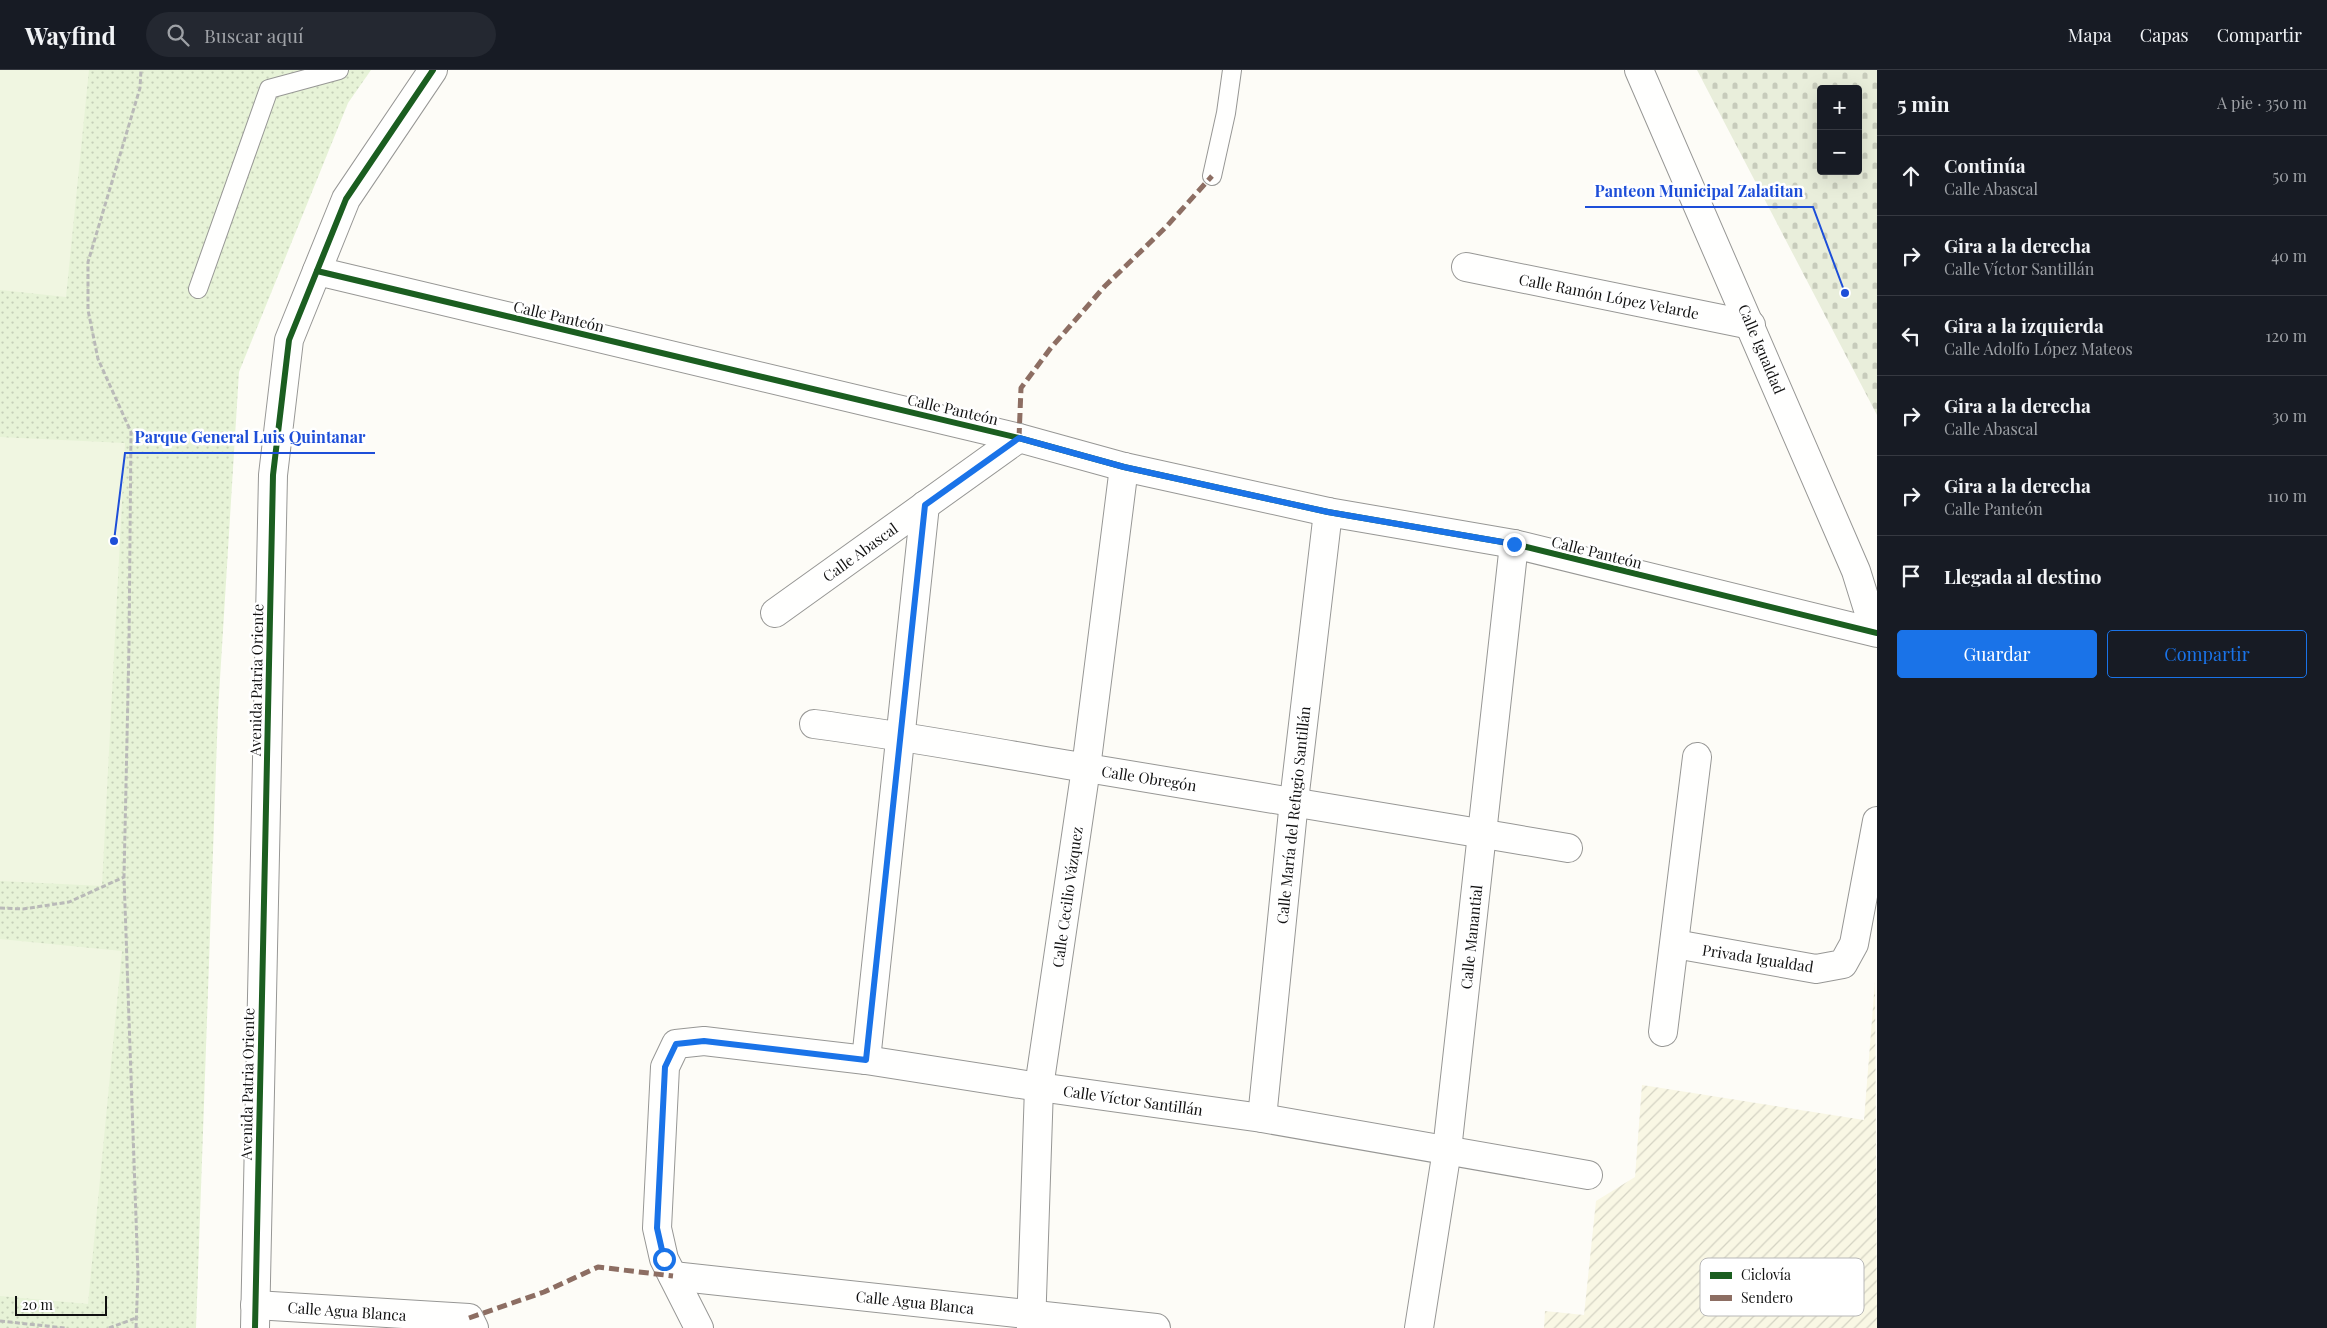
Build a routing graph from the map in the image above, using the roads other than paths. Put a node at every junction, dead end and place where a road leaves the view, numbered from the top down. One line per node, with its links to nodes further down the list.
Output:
1 (339, 70): 8 (lane)
2 (433, 70): 7 (street, Avenida Patria Oriente)
3 (1232, 70): 5 (lane)
4 (1639, 70): 9 (street, Calle Igualdad)
5 (1212, 176)
6 (1466, 268): 9 (street, Calle Ramón López Velarde)
7 (317, 271): 10 (street, Calle Panteón); 33 (street, Avenida Patria Oriente)
8 (198, 290)
9 (1752, 325): 16 (street, Calle Igualdad)
10 (1019, 438): 11 (street, Calle Panteón); 12 (street, Calle Abascal)
11 (1124, 467): 13 (street, Calle Panteón); 20 (street, Calle Cecilio Vázquez)
12 (925, 505): 15 (street, Calle Abascal); 18 (street)
13 (1328, 512): 14 (street, Calle Panteón); 21 (street, Calle María del Refugio Santillán)
14 (1514, 544): 16 (street, Calle Panteón); 23 (street, Calle Manantial)
15 (775, 613)
16 (1876, 632)
17 (814, 724): 18 (street, Calle Obregón)
18 (902, 735): 20 (street, Calle Obregón); 27 (street)
19 (1697, 757): 25 (street)
20 (1086, 768): 21 (street, Calle Obregón); 28 (street, Calle Cecilio Vázquez)
21 (1294, 801): 23 (street, Calle Obregón); 29 (street, Calle María del Refugio Santillán)
22 (1877, 821): 25 (street, Privada Igualdad)
23 (1482, 834): 24 (street, Calle Obregón); 30 (street, Calle Manantial)
24 (1568, 848)
25 (1675, 944): 26 (street)
26 (1662, 1032)
27 (866, 1060): 28 (street, Calle Víctor Santillán); 32 (street, Calle Víctor Santillán)
28 (1039, 1087): 29 (street, Calle Víctor Santillán); 34 (street, Calle Cecilio Vázquez)
29 (1262, 1118): 30 (street, Calle Víctor Santillán)
30 (1447, 1150): 31 (street, Calle Víctor Santillán); 38 (street, Calle Manantial)
31 (1588, 1175)
32 (673, 1276): 34 (street, Calle Agua Blanca); 36 (street)
33 (255, 1316): 35 (street, Calle Agua Blanca)
34 (1030, 1321): 37 (street, Calle Agua Blanca)
35 (472, 1323)
36 (699, 1328)
37 (1156, 1328)
38 (1419, 1328)

